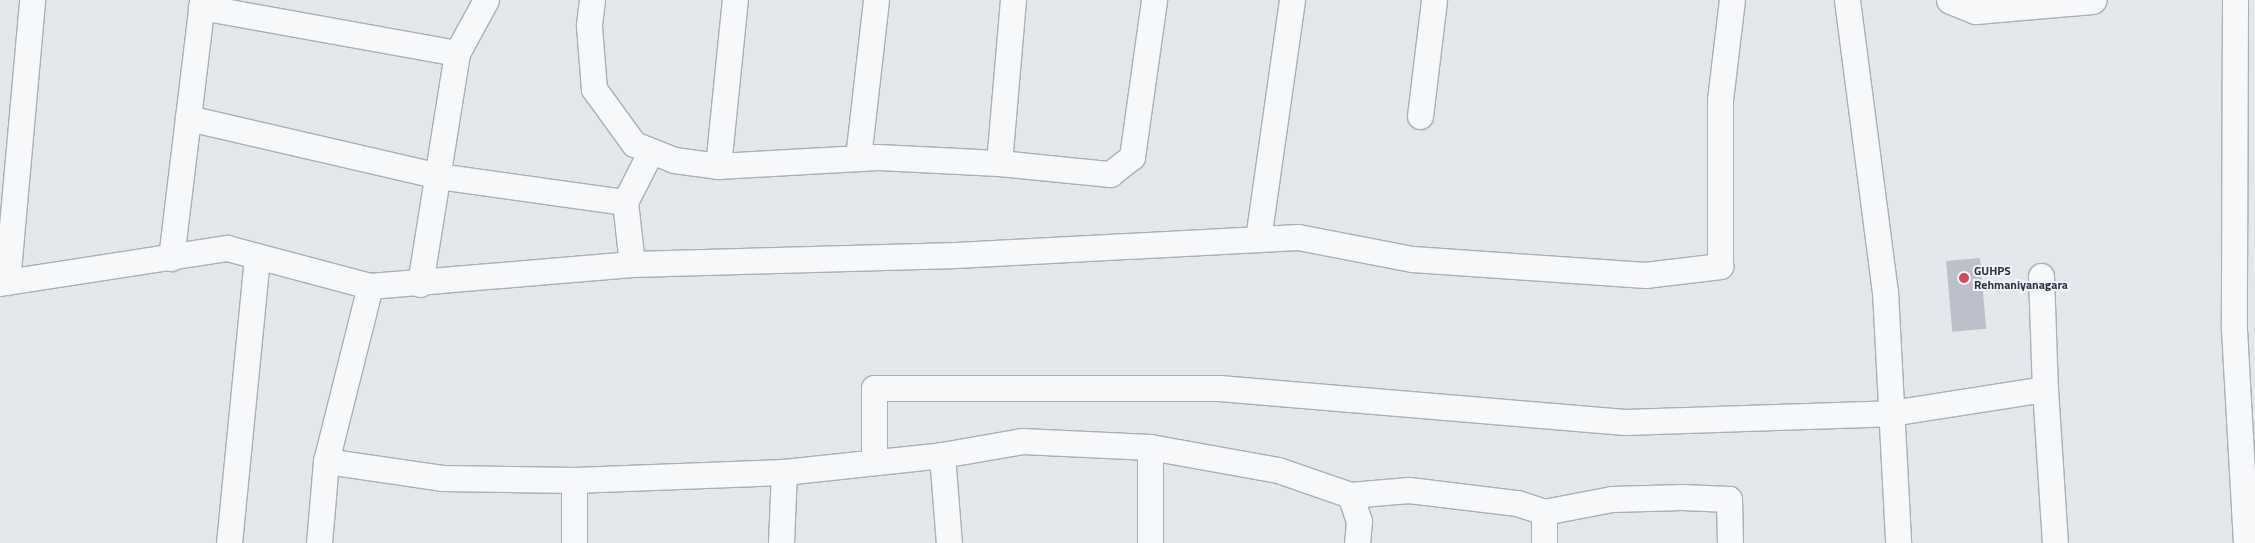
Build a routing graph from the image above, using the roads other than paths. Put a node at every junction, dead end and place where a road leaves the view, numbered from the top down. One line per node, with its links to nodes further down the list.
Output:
1 (32, 0): 31 (street)
2 (486, 0): 17 (street)
3 (592, 0): 20 (street)
4 (735, 0): 23 (street)
5 (876, 0): 21 (street)
6 (1013, 0): 22 (street)
7 (1154, 0): 22 (street)
8 (1292, 0): 26 (street)
9 (1434, 0): 18 (street)
10 (1732, 0): 26 (street)
11 (1847, 0): 35 (street)
12 (1951, 0): 15 (street)
13 (2093, 0): 15 (street)
14 (2235, 0): 55 (street)
15 (2024, 3)
16 (201, 4): 17 (street); 19 (street)
17 (457, 53): 24 (street)
18 (1420, 116)
19 (188, 118): 24 (street); 28 (street)
20 (651, 151): 23 (street); 25 (street)
21 (858, 158): 22 (street); 23 (street)
22 (999, 163)
23 (718, 166)
24 (439, 176): 25 (street); 32 (street)
25 (626, 202): 29 (street)
26 (1258, 239): 29 (street)
27 (258, 256): 28 (street); 33 (street); 44 (street)
28 (171, 258): 31 (street)
29 (632, 264): 32 (street)
30 (2041, 276): 34 (street)
31 (3, 283)
32 (420, 284): 33 (street)
33 (370, 286): 38 (street)
34 (2045, 389): 35 (street); 54 (street)
35 (1891, 413): 39 (street); 53 (street)
36 (1150, 446): 37 (street); 42 (street); 49 (street)
37 (942, 455): 39 (street); 48 (street)
38 (326, 461): 41 (street); 45 (street)
39 (874, 462): 40 (street)
40 (784, 472): 41 (street); 47 (street)
41 (574, 480): 46 (street)
42 (1350, 495): 43 (street); 50 (street)
43 (1544, 512): 51 (street); 52 (street)
44 (229, 543)
45 (319, 543)
46 (574, 543)
47 (781, 543)
48 (948, 543)
49 (1150, 543)
50 (1357, 543)
51 (1544, 543)
52 (1730, 543)
53 (1898, 543)
54 (2055, 543)
55 (2246, 543)

